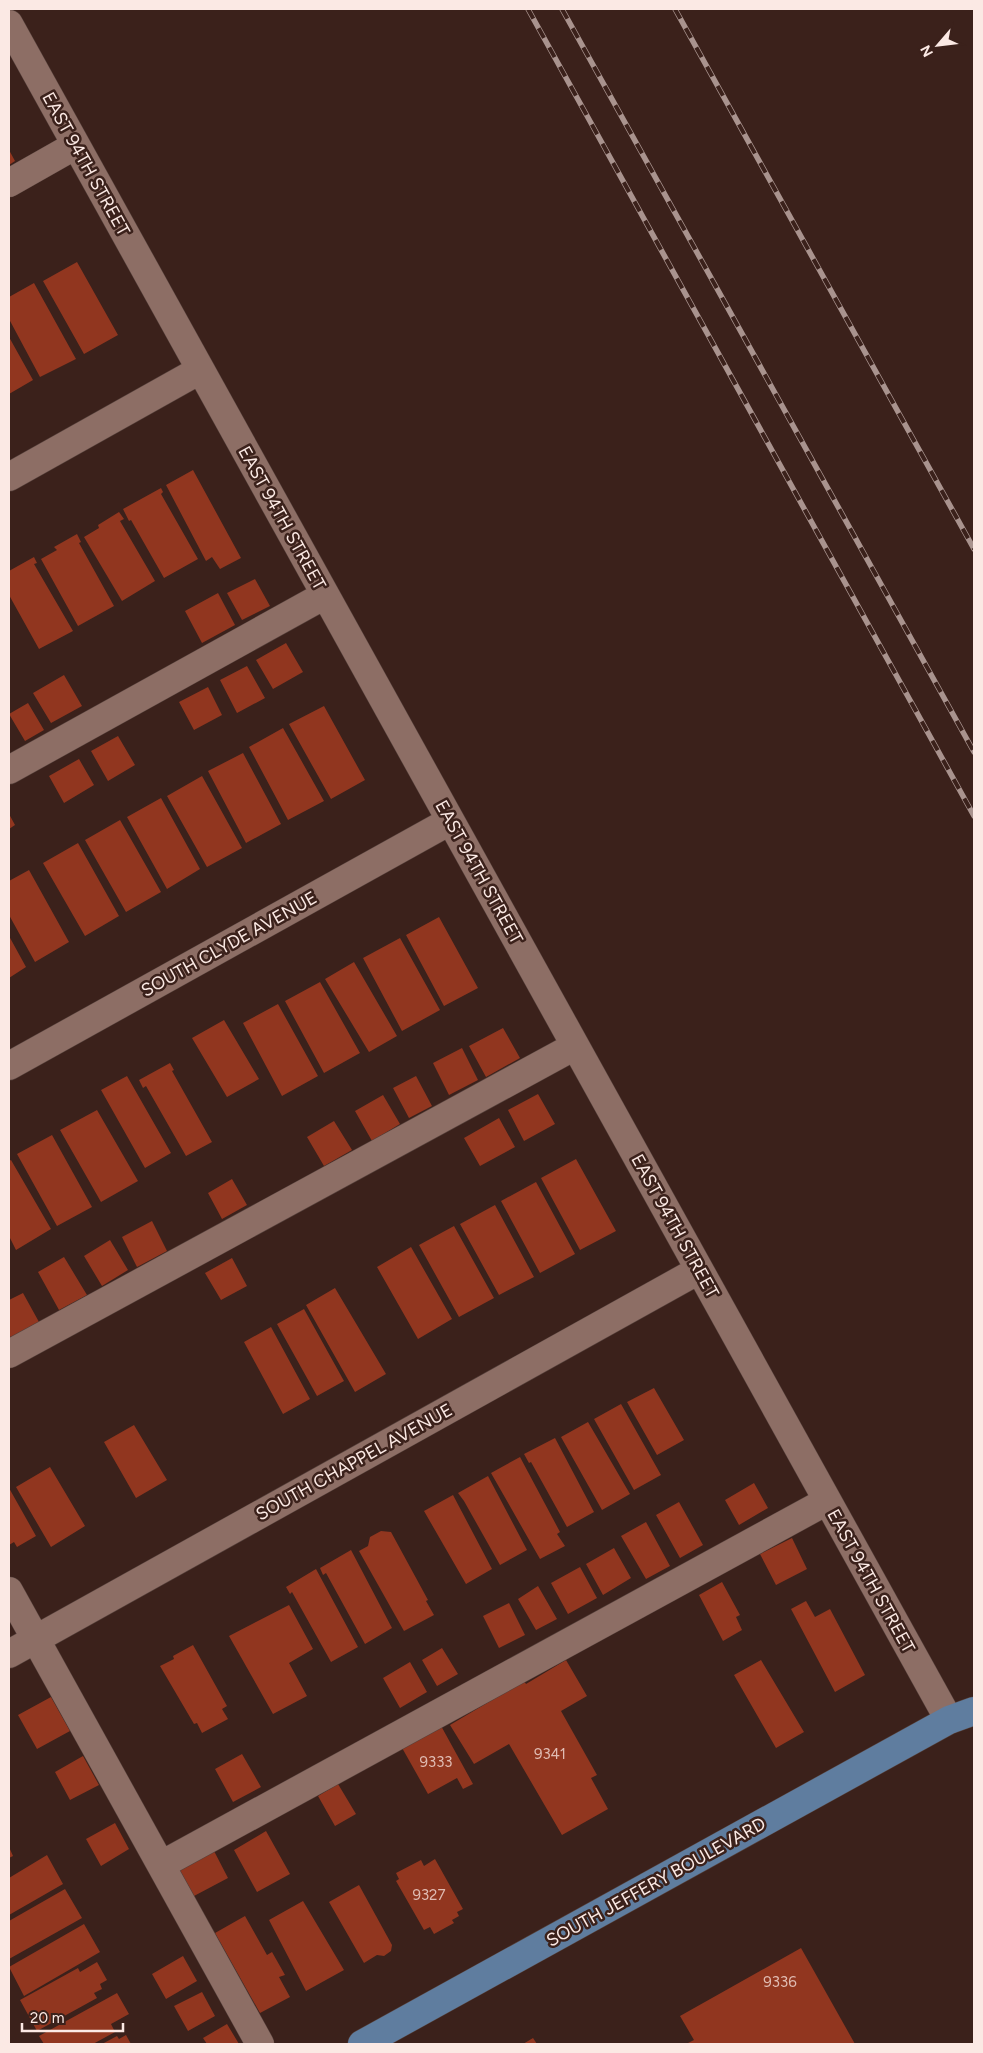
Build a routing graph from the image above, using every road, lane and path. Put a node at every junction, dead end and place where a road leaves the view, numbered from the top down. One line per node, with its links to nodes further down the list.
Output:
1 (9, 24): 2 (street, EAST 94TH STREET)
2 (76, 146): 3 (street); 4 (street, EAST 94TH STREET)
3 (9, 183)
4 (200, 370): 5 (street); 6 (street, EAST 94TH STREET)
5 (9, 477)
6 (325, 595): 7 (street); 8 (street, EAST 94TH STREET)
7 (9, 770)
8 (450, 821): 9 (street, EAST 94TH STREET); 10 (street, SOUTH CLYDE AVENUE)
9 (575, 1046): 11 (street, EAST 94TH STREET); 12 (street)
10 (9, 1066)
11 (699, 1270): 13 (street, EAST 94TH STREET); 15 (street, SOUTH CHAPPEL AVENUE)
12 (9, 1354)
13 (827, 1501): 19 (street, EAST 94TH STREET); 20 (street)
14 (9, 1590): 15 (street)
15 (36, 1639): 16 (street, SOUTH CHAPPEL AVENUE); 20 (street)
16 (9, 1654)
17 (974, 1698): 19 (main road, SOUTH JEFFERY BOULEVARD)
18 (974, 1711): 19 (main road, SOUTH JEFFERY BOULEVARD)
19 (949, 1720): 22 (main road, SOUTH JEFFERY BOULEVARD)
20 (161, 1865): 21 (street)
21 (260, 2044)
22 (362, 2044)

